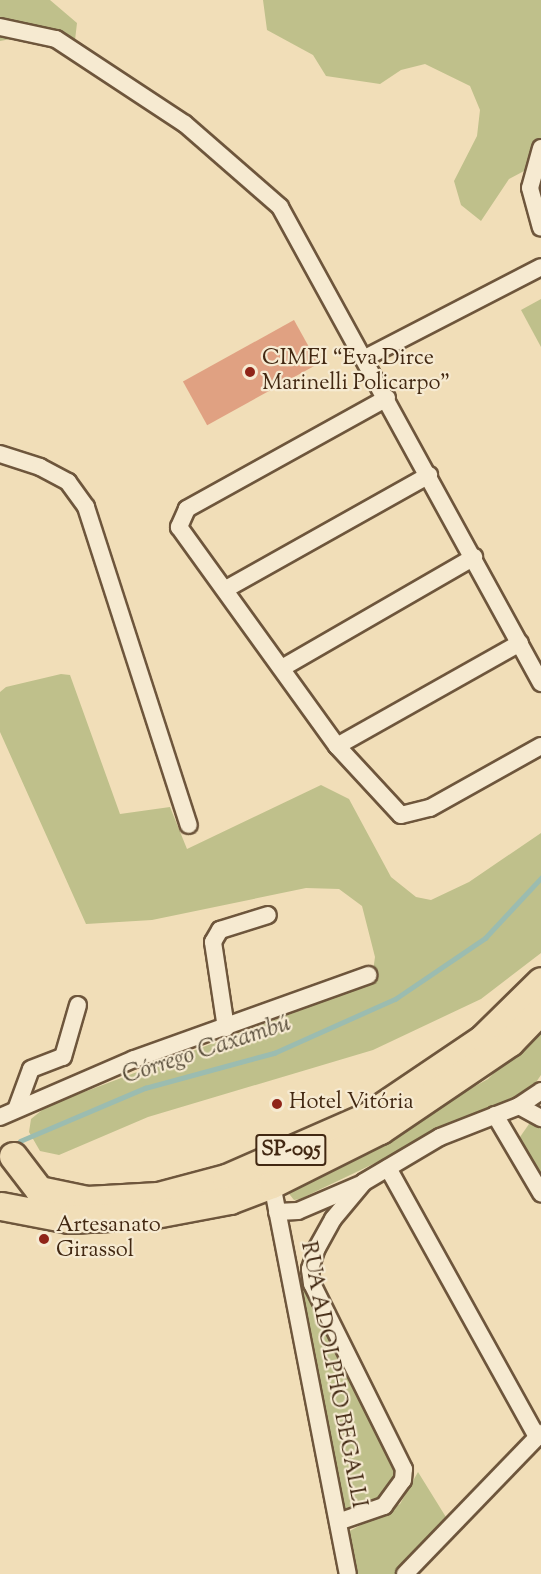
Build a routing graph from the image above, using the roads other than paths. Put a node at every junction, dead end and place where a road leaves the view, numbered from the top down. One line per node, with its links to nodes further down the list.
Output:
1 (0, 27): 5 (street)
2 (541, 148): 3 (street)
3 (541, 228)
4 (541, 267): 5 (street)
5 (365, 358): 6 (street)
6 (387, 398): 8 (street); 10 (street)
7 (0, 454): 16 (street)
8 (429, 475): 9 (street); 10 (street)
9 (474, 557): 11 (street); 12 (street)
10 (226, 589): 12 (street)
11 (520, 644): 13 (street); 14 (street)
12 (282, 668): 14 (street)
13 (541, 683)
14 (337, 746): 15 (street)
15 (541, 746)
16 (189, 825)
17 (268, 915): 22 (street)
18 (368, 975): 22 (street)
19 (541, 981): 29 (main road, SP-095)
20 (78, 1005): 25 (street)
21 (541, 1010): 32 (main road, SP-095)
22 (226, 1028): 25 (street)
23 (541, 1091): 24 (street)
24 (519, 1106): 26 (street); 28 (street)
25 (17, 1107): 27 (street)
26 (495, 1115): 30 (street); 33 (street)
27 (0, 1117)
28 (541, 1118)
29 (7, 1149): 34 (main road, SP-095)
30 (388, 1168): 31 (street); 38 (street)
31 (364, 1182): 35 (street); 36 (street)
32 (272, 1184): 34 (main road, SP-095); 35 (street, RUA ADOLPHO BEGALLI)
33 (541, 1193)
34 (0, 1206)
35 (277, 1212): 37 (street, RUA ADOLPHO BEGALLI)
36 (310, 1269): 37 (street); 39 (street)
37 (289, 1276): 39 (street, RUA ADOLPHO BEGALLI)
38 (539, 1435): 41 (street)
39 (338, 1522): 40 (street, RUA ADOLPHO BEGALLI)
40 (348, 1574)
41 (405, 1574)

